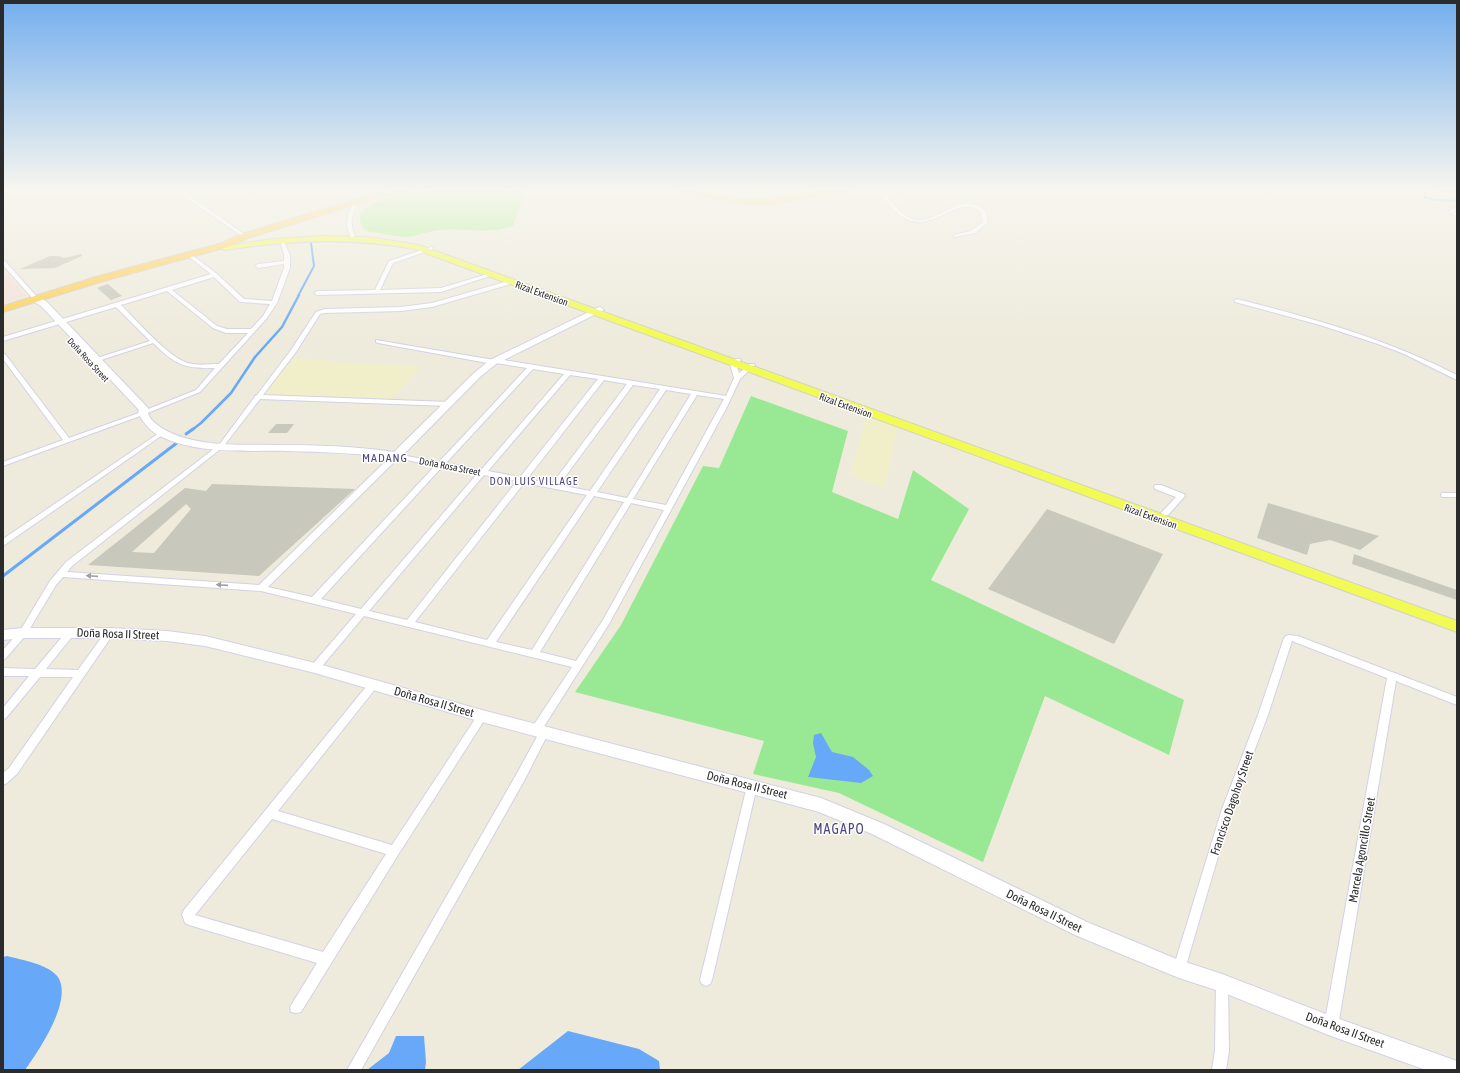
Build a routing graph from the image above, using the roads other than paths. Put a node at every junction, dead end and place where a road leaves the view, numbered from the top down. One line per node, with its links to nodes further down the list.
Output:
1 (239, 239): 6 (highway)
2 (277, 239): 6 (main road, Rizal Extension)
3 (304, 239): 5 (main road, Rizal Extension)
4 (369, 239): 7 (main road, Rizal Extension)
5 (282, 240): 6 (main road, Rizal Extension); 10 (street)
6 (225, 247): 8 (highway); 12 (highway)
7 (428, 249): 13 (main road, Rizal Extension); 17 (street); 24 (main road, Rizal Extension)
8 (191, 256): 12 (highway); 14 (street)
9 (3, 262): 19 (street)
10 (287, 262): 11 (street); 21 (street)
11 (258, 266)
12 (129, 272): 19 (highway)
13 (493, 274): 15 (main road, Rizal Extension); 17 (street)
14 (215, 275): 16 (street); 21 (street)
15 (512, 282): 24 (main road, Rizal Extension); 43 (street)
16 (168, 289): 22 (street); 26 (street)
17 (377, 291): 18 (street)
18 (317, 293)
19 (37, 301): 23 (highway); 25 (street, Doña Rosa Street)
20 (1237, 301): 39 (street)
21 (274, 302): 26 (street)
22 (117, 305): 25 (street); 28 (street)
23 (3, 309)
24 (597, 311): 32 (street); 33 (main road, Rizal Extension)
25 (58, 323): 27 (street); 31 (street, Doña Rosa Street)
26 (252, 331): 34 (street)
27 (3, 339)
28 (155, 341): 31 (street); 34 (street)
29 (378, 341): 32 (street)
30 (3, 355): 48 (street)
31 (94, 361): 46 (street, Doña Rosa Street)
32 (495, 361): 35 (street); 45 (street)
33 (743, 364): 38 (street); 38 (street); 62 (main road, Rizal Extension); 70 (main road, Rizal Extension)
34 (221, 366): 46 (street)
35 (531, 366): 36 (street); 52 (street)
36 (568, 373): 37 (street); 53 (street)
37 (602, 378): 40 (street); 54 (street)
38 (737, 378): 44 (street)
39 (1457, 378)
40 (631, 383): 41 (street); 55 (street)
41 (664, 388): 42 (street); 57 (street)
42 (695, 393): 44 (street); 60 (street)
43 (257, 397): 45 (street); 49 (street)
44 (728, 398): 61 (street)
45 (448, 404): 50 (street)
46 (143, 413): 47 (street, Doña Rosa Street); 48 (street)
47 (162, 433): 49 (street, Doña Rosa Street); 63 (street)
48 (68, 441): 51 (street)
49 (221, 446): 50 (street, Doña Rosa Street); 64 (street)
50 (396, 456): 52 (street, Doña Rosa Street); 65 (street)
51 (3, 464)
52 (440, 464): 53 (street, Doña Rosa Street); 66 (street)
53 (482, 473): 54 (street, Doña Rosa Street); 67 (street)
54 (521, 480): 55 (street, Doña Rosa Street); 69 (street)
55 (554, 486): 57 (street, Doña Rosa Street)
56 (1158, 487): 62 (street)
57 (591, 494): 60 (street, Doña Rosa Street); 75 (street)
58 (1445, 495): 59 (street)
59 (1457, 495)
60 (629, 501): 61 (street, Doña Rosa Street); 76 (street)
61 (668, 508): 78 (street)
62 (1165, 513): 68 (main road, Rizal Extension)
63 (3, 543)
64 (60, 574): 65 (street, one-way to 64); 72 (street)
65 (261, 588): 66 (street)
66 (314, 601): 67 (street)
67 (362, 612): 69 (street); 79 (street)
68 (1457, 619)
69 (409, 624): 75 (street)
70 (1457, 627)
71 (71, 632): 72 (street, Doña Rosa II Street); 73 (street, Doña Rosa II Street); 81 (street)
72 (23, 633): 74 (street, Doña Rosa II Street); 77 (street)
73 (109, 633): 79 (street, Doña Rosa II Street); 82 (street)
74 (3, 635)
75 (490, 644): 76 (street)
76 (534, 654): 78 (street)
77 (3, 656)
78 (578, 665): 88 (street)
79 (315, 668): 84 (street, Doña Rosa II Street)
80 (3, 672): 81 (street)
81 (38, 673): 82 (street); 86 (street)
82 (80, 674): 89 (street)
83 (1392, 675): 85 (street); 94 (street, Francisco Dagohoy Street); 98 (street, Marcela Agoncillo Street)
84 (373, 685): 87 (street, Doña Rosa II Street); 91 (street)
85 (1457, 701)
86 (3, 715)
87 (482, 716): 88 (street, Doña Rosa II Street); 92 (street)
88 (540, 730): 90 (street, Doña Rosa II Street); 99 (street)
89 (3, 780)
90 (752, 786): 94 (street, Doña Rosa II Street); 95 (street)
91 (269, 814): 92 (street); 93 (street)
92 (394, 851): 93 (street)
93 (326, 959): 97 (street)
94 (1179, 970): 96 (street, Doña Rosa II Street)
95 (706, 980)
96 (1222, 983): 98 (street, Doña Rosa II Street); 100 (street)
97 (296, 1007)
98 (1331, 1026): 101 (street, Doña Rosa II Street)
99 (354, 1070)
100 (1219, 1070)
101 (1454, 1070)

